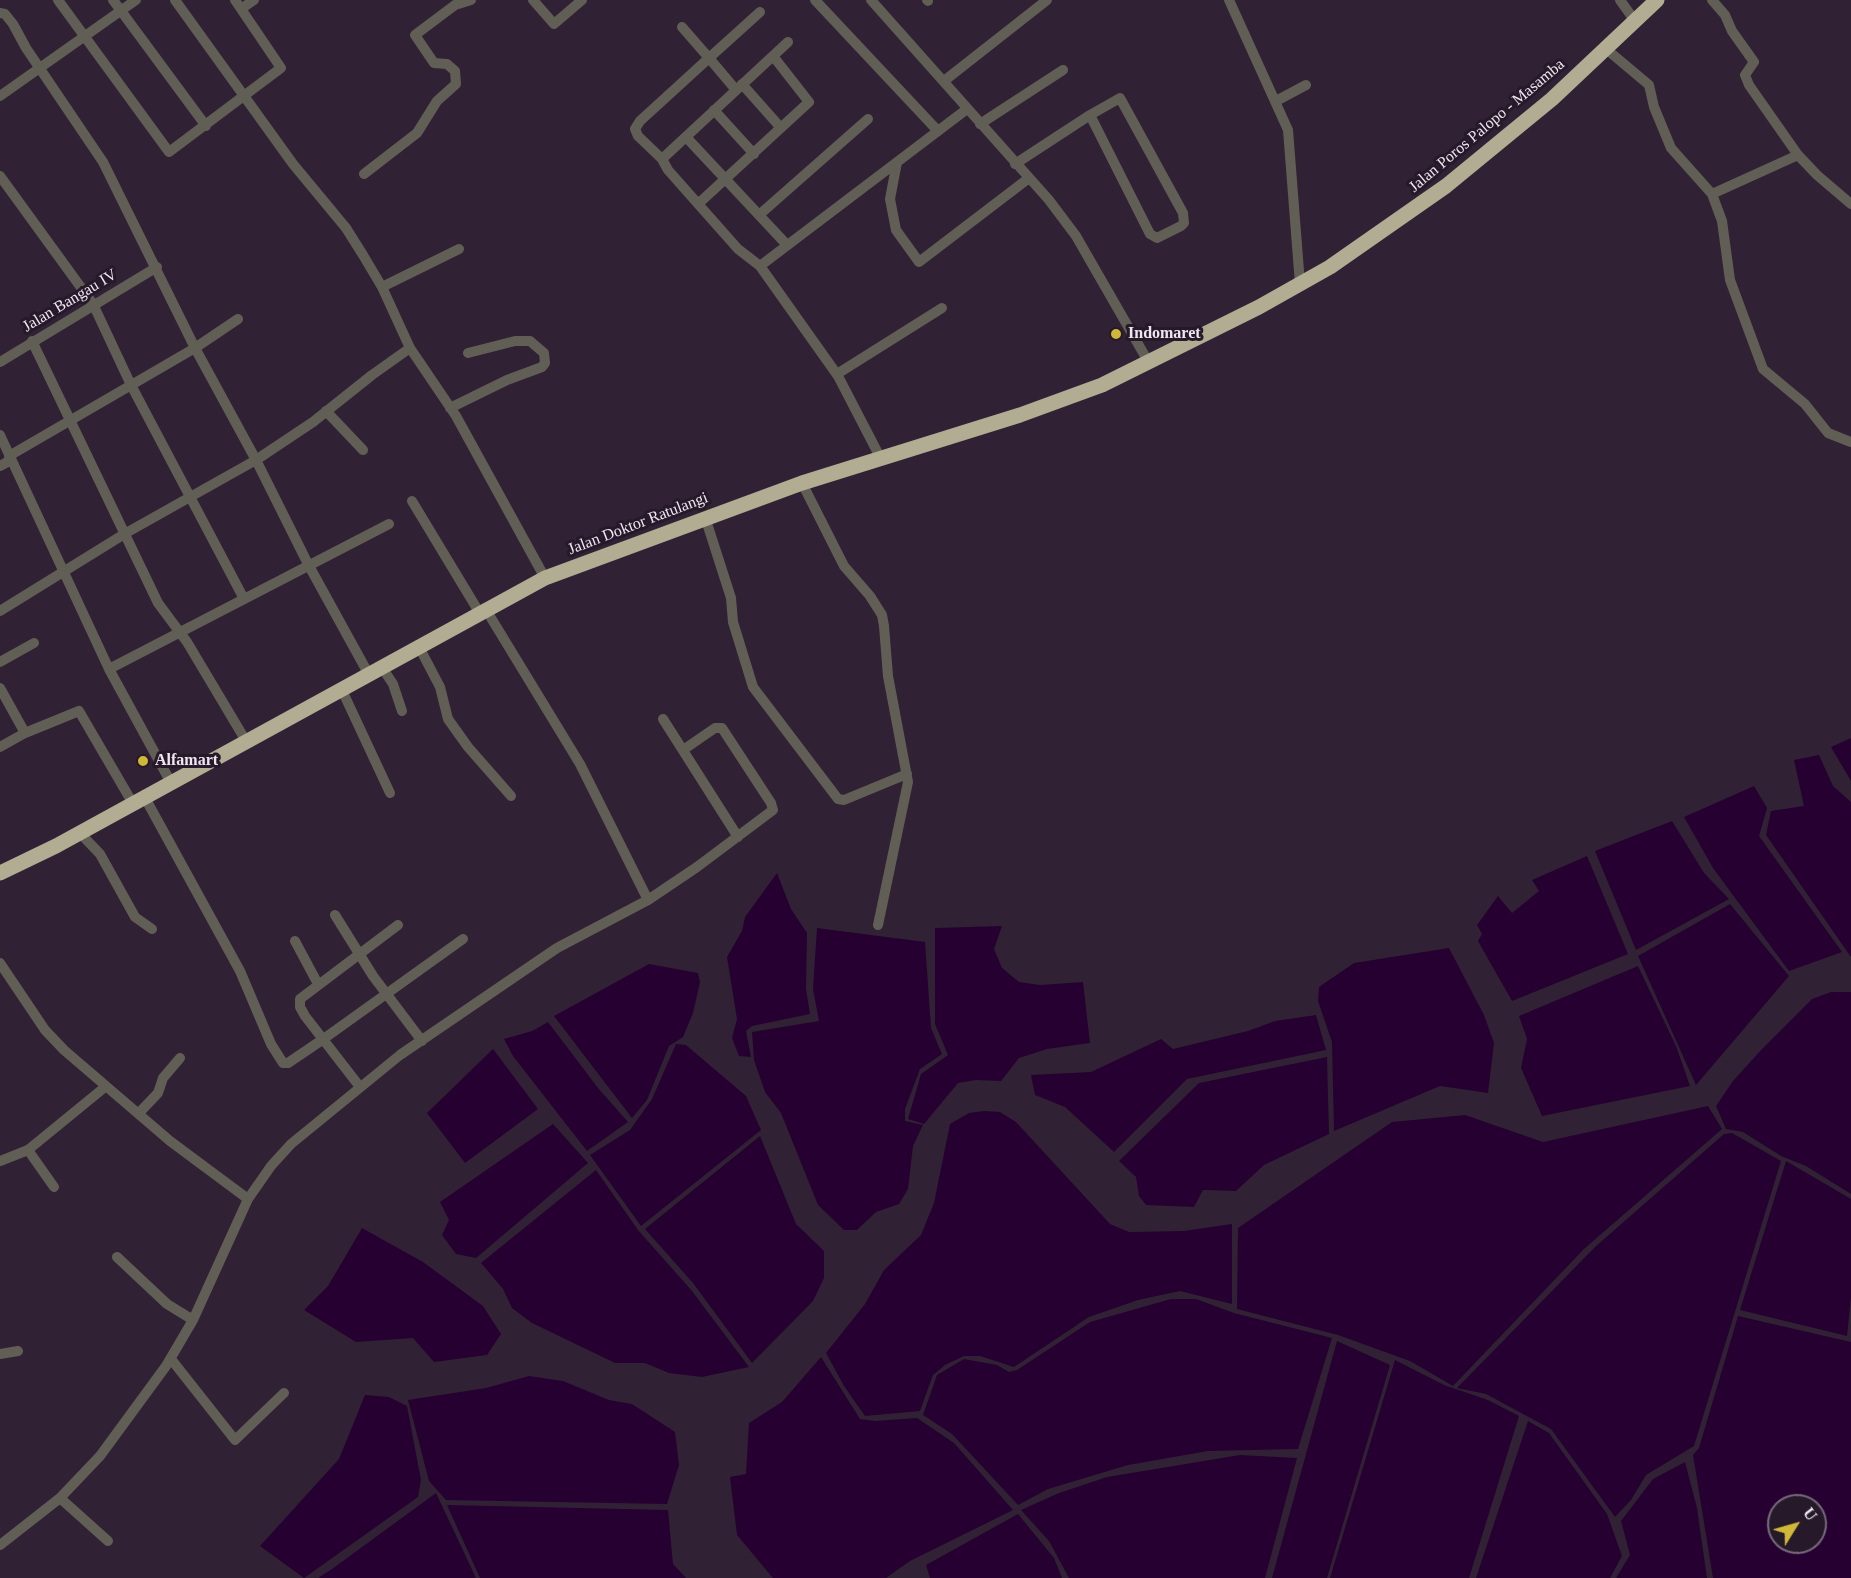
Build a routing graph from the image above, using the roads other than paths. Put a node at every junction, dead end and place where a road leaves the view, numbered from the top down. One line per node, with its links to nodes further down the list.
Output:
1 (58, 0): 22 (street)
2 (113, 0): 17 (street)
3 (136, 0): 17 (street)
4 (175, 0): 33 (street)
5 (254, 0): 16 (street)
6 (471, 0): 49 (street)
7 (534, 0): 8 (street)
8 (582, 0)
9 (815, 0): 42 (street)
10 (871, 0): 29 (street)
11 (1047, 0): 29 (street)
12 (1229, 0): 34 (street)
13 (1620, 0): 20 (street)
14 (1658, 0): 20 (highway, Jalan Poros Palopo - Masamba)
15 (1712, 0): 45 (street)
16 (238, 4): 33 (street)
17 (121, 11): 22 (street); 40 (street)
18 (760, 12): 26 (street)
19 (0, 13): 27 (street)
20 (1635, 21): 24 (highway, Jalan Poros Palopo - Masamba)
21 (682, 27): 26 (street)
22 (85, 38): 27 (street); 40 (street)
23 (788, 42): 25 (street)
24 (1605, 48): 53 (street); 61 (highway, Jalan Poros Palopo - Masamba)
25 (773, 56): 31 (street); 41 (street)
26 (709, 58): 31 (street); 46 (street)
27 (40, 69): 32 (street); 59 (street)
28 (1063, 70): 39 (street)
29 (944, 81): 35 (street)
30 (1306, 85): 34 (street)
31 (739, 87): 36 (street); 41 (street)
32 (0, 96)
33 (245, 96): 40 (street); 63 (street)
34 (1277, 100): 62 (street)
35 (967, 109): 39 (street); 42 (street)
36 (714, 110): 43 (street); 44 (street)
37 (1090, 115): 37 (street); 48 (street)
38 (868, 119): 56 (street)
39 (980, 124): 48 (street)
40 (206, 126)
41 (781, 128): 44 (street)
42 (937, 130): 47 (street)
43 (686, 137): 46 (street); 52 (street)
44 (754, 153): 52 (street)
45 (1798, 155): 53 (street); 55 (street)
46 (662, 159): 54 (street)
47 (897, 162): 51 (street); 57 (street)
48 (1015, 164): 51 (street)
49 (364, 174)
50 (0, 176): 64 (street)
51 (1029, 178): 72 (street)
52 (726, 179): 54 (street); 56 (street)
53 (1712, 194): 79 (street)
54 (698, 204): 60 (street)
55 (1851, 204)
56 (759, 215): 57 (street)
57 (787, 245): 60 (street)
58 (459, 249): 63 (street)
59 (157, 267): 64 (street, Jalan Bangau IV); 68 (street)
60 (760, 267): 73 (street)
61 (1324, 271): 62 (highway, Jalan Doktor Ratulangi)
62 (1300, 284): 72 (highway, Jalan Doktor Ratulangi)
63 (382, 286): 69 (street)
64 (93, 304): 67 (street, Jalan Bangau IV); 74 (street)
65 (942, 308): 73 (street)
66 (238, 319): 68 (street)
67 (32, 341): 71 (street, Jalan Bangau IV); 77 (street)
68 (195, 348): 74 (street); 83 (street)
69 (410, 348): 75 (street); 76 (street)
70 (468, 353): 75 (street)
71 (0, 362)
72 (1149, 363): 81 (highway, Jalan Doktor Ratulangi)
73 (837, 374): 81 (street)
74 (131, 385): 77 (street); 86 (street)
75 (450, 408): 93 (street)
76 (326, 411): 80 (street); 83 (street)
77 (71, 420): 82 (street); 90 (street)
78 (0, 435): 82 (street)
79 (1851, 442)
80 (363, 450)
81 (880, 457): 85 (highway, Jalan Doktor Ratulangi)
82 (10, 458): 84 (street); 92 (street)
83 (256, 460): 86 (street); 91 (street)
84 (0, 466)
85 (802, 483): 88 (highway, Jalan Doktor Ratulangi); 112 (street)
86 (191, 497): 90 (street); 94 (street)
87 (412, 501): 96 (street)
88 (705, 517): 93 (highway, Jalan Doktor Ratulangi); 112 (street)
89 (389, 524): 91 (street)
90 (126, 533): 92 (street); 97 (street)
91 (308, 564): 94 (street); 102 (street)
92 (62, 572): 95 (street); 101 (street)
93 (545, 578): 96 (highway, Jalan Doktor Ratulangi)
94 (243, 597): 97 (street)
95 (1, 610)
96 (482, 610): 99 (highway, Jalan Doktor Ratulangi); 120 (street)
97 (178, 632): 101 (street); 109 (street)
98 (34, 643): 100 (street)
99 (417, 645): 102 (highway, Jalan Doktor Ratulangi); 115 (street)
100 (0, 662)
101 (109, 669): 113 (street)
102 (375, 669): 104 (highway, Jalan Doktor Ratulangi); 106 (street)
103 (0, 688): 105 (street)
104 (341, 688): 109 (highway, Jalan Doktor Ratulangi); 114 (street)
105 (4, 705): 108 (street)
106 (402, 711)
107 (663, 719): 111 (street)
108 (25, 733): 110 (street); 116 (street)
109 (246, 741): 113 (highway, Jalan Doktor Ratulangi)
110 (0, 747)
111 (683, 750): 118 (street); 118 (street)
112 (907, 774): 122 (street)
113 (170, 781): 116 (highway, Jalan Doktor Ratulangi)
114 (390, 793)
115 (512, 796)
116 (138, 799): 117 (highway, Jalan Doktor Ratulangi); 131 (street)
117 (79, 832): 119 (highway, Jalan Doktor Ratulangi); 124 (street)
118 (738, 837): 120 (street)
119 (0, 873)
120 (648, 900): 132 (street)
121 (335, 915): 127 (street)
122 (878, 924)
123 (398, 925): 127 (street)
124 (152, 929)
125 (463, 939): 130 (street)
126 (295, 941): 129 (street)
127 (358, 954): 129 (street); 130 (street)
128 (0, 963): 134 (street)
129 (318, 984): 131 (street)
130 (387, 995): 131 (street); 132 (street)
131 (322, 1040): 135 (street)
132 (422, 1041): 135 (street)
133 (180, 1058): 136 (street)
134 (105, 1087): 136 (street); 137 (street)
135 (360, 1087): 140 (street)
136 (139, 1113): 140 (street)
137 (28, 1150): 138 (street); 139 (street)
138 (0, 1161)
139 (54, 1187)
140 (248, 1199): 142 (street)
141 (117, 1257): 142 (street)
142 (193, 1320): 145 (street)
143 (18, 1351): 144 (street)
144 (0, 1354)
145 (171, 1359): 146 (street); 147 (street)
146 (284, 1393)
147 (60, 1497): 148 (street); 149 (street)
148 (108, 1542)
149 (0, 1545)

